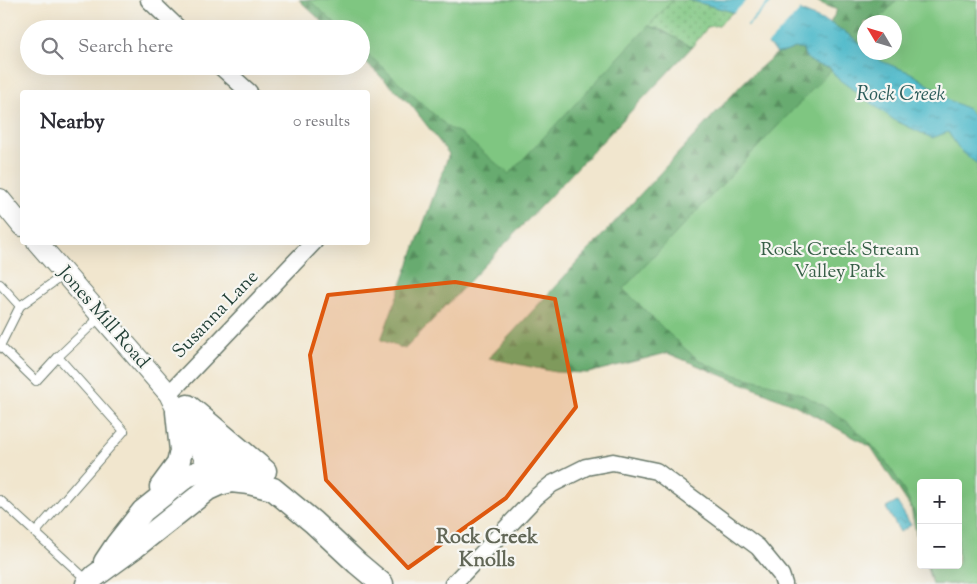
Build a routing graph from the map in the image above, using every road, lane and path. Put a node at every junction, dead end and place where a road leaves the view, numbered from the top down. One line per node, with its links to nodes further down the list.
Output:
1 (149, 0): 2 (street)
2 (170, 20)
3 (230, 75): 4 (street)
4 (247, 90)
5 (0, 199): 6 (street)
6 (20, 224)
7 (40, 245): 9 (street, Jones Mill Road)
8 (311, 245): 14 (street, Susanna Lane)
9 (65, 274): 11 (lane); 12 (street, Jones Mill Road)
10 (0, 284): 11 (lane)
11 (20, 306): 13 (lane)
12 (101, 316): 13 (lane); 14 (street, Jones Mill Road)
13 (58, 357): 19 (lane)
14 (178, 404): 15 (street, Jones Mill Road); 16 (main road); 18 (main road)
15 (216, 470): 16 (main road); 18 (main road); 20 (main road); 21 (main road)
16 (274, 478): 20 (main road)
17 (0, 500): 19 (lane)
18 (143, 511): 21 (main road)
19 (36, 533): 21 (lane)
20 (356, 564): 22 (main road)
21 (91, 581)
22 (382, 584)
23 (453, 584): 24 (street)
24 (784, 584)

